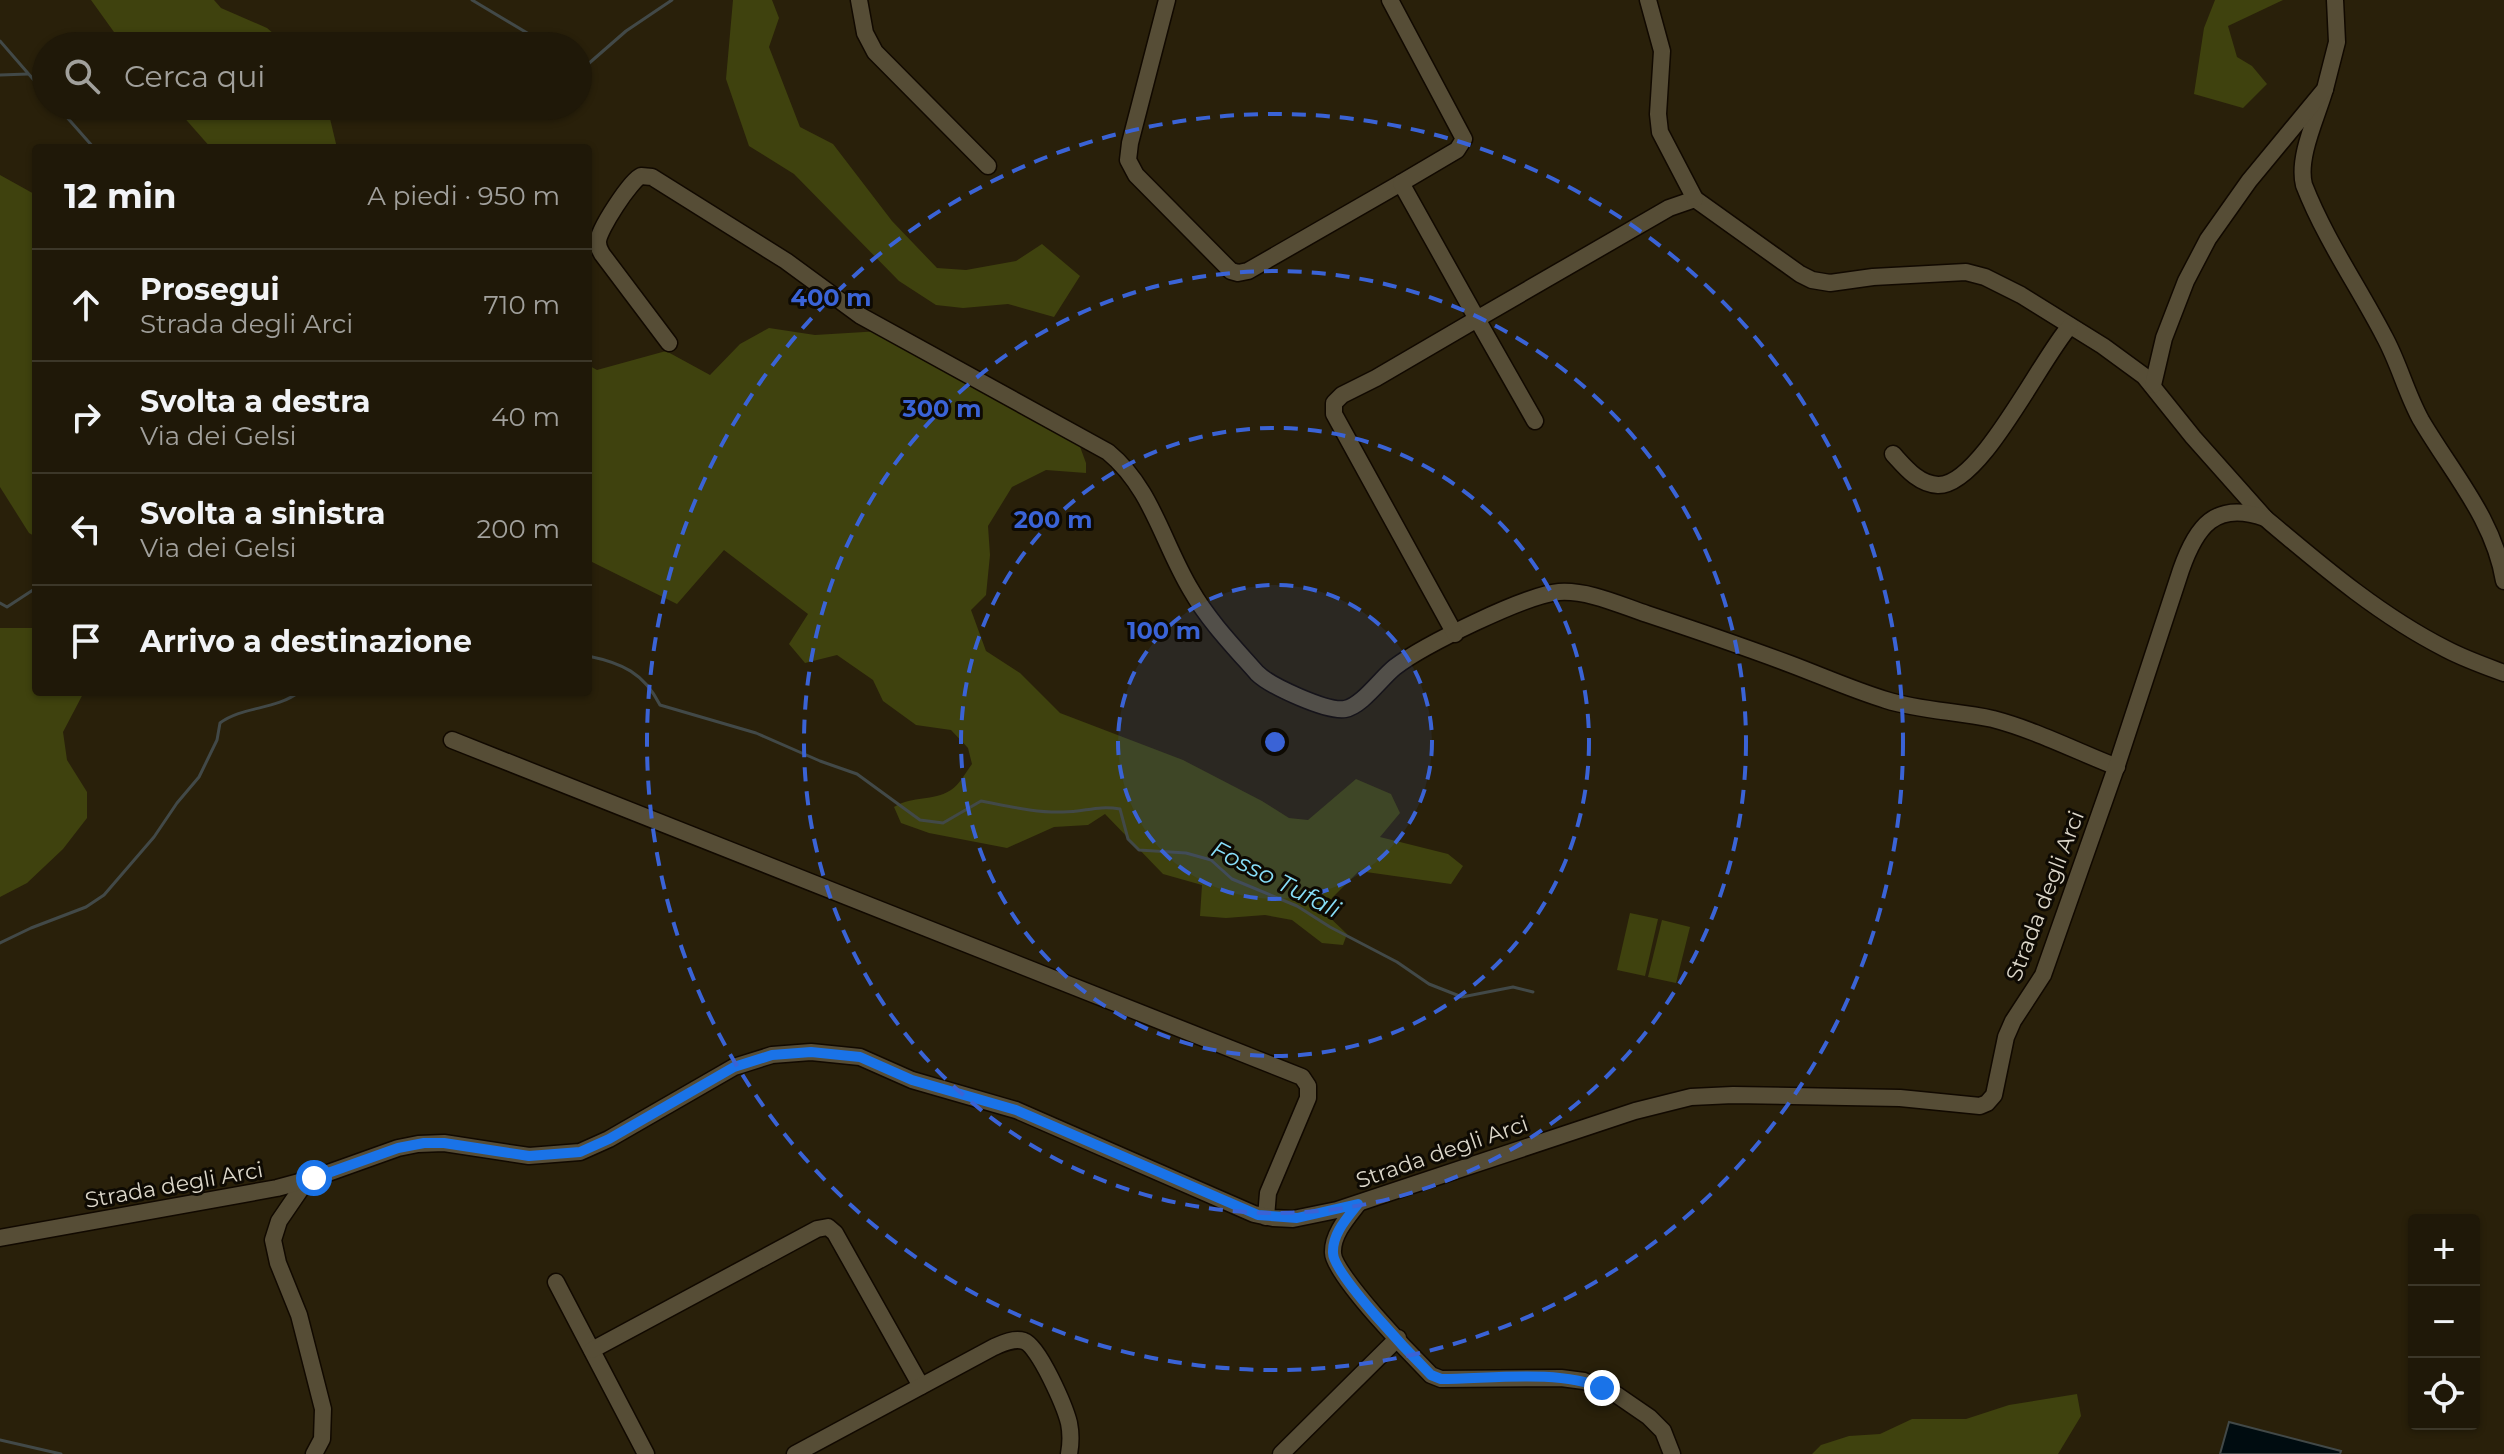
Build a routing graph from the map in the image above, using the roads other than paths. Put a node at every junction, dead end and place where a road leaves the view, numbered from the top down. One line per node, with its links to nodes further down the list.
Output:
1 (859, 0): 7 (street)
2 (1167, 0): 8 (street)
3 (1390, 0): 8 (street)
4 (1648, 0): 9 (street)
5 (2335, 0): 6 (street)
6 (2325, 89): 13 (street); 17 (street)
7 (988, 166)
8 (1401, 183): 10 (street)
9 (1695, 199): 10 (street); 11 (street)
10 (1477, 319): 14 (street); 18 (street)
11 (2070, 326): 13 (street); 15 (street)
12 (669, 343): 18 (street)
13 (2153, 385): 16 (street)
14 (1535, 421)
15 (1893, 454)
16 (2265, 518): 19 (street); 21 (street, Strada degli Arci)
17 (2504, 581)
18 (1455, 634): 21 (street)
19 (2504, 673)
20 (452, 740): 24 (street)
21 (2117, 767): 23 (street, Strada degli Arci)
22 (307, 1180): 24 (street, Strada degli Arci); 25 (street, Strada degli Arci); 30 (street)
23 (1358, 1204): 24 (street, Strada degli Arci); 27 (street)
24 (1266, 1217)
25 (0, 1238)
26 (556, 1282): 28 (street)
27 (1398, 1338): 34 (street); 35 (street)
28 (592, 1350): 29 (street); 31 (street)
29 (921, 1386): 32 (street); 33 (street)
30 (314, 1454)
31 (646, 1454)
32 (795, 1454)
33 (1069, 1454)
34 (1281, 1454)
35 (1672, 1454)

